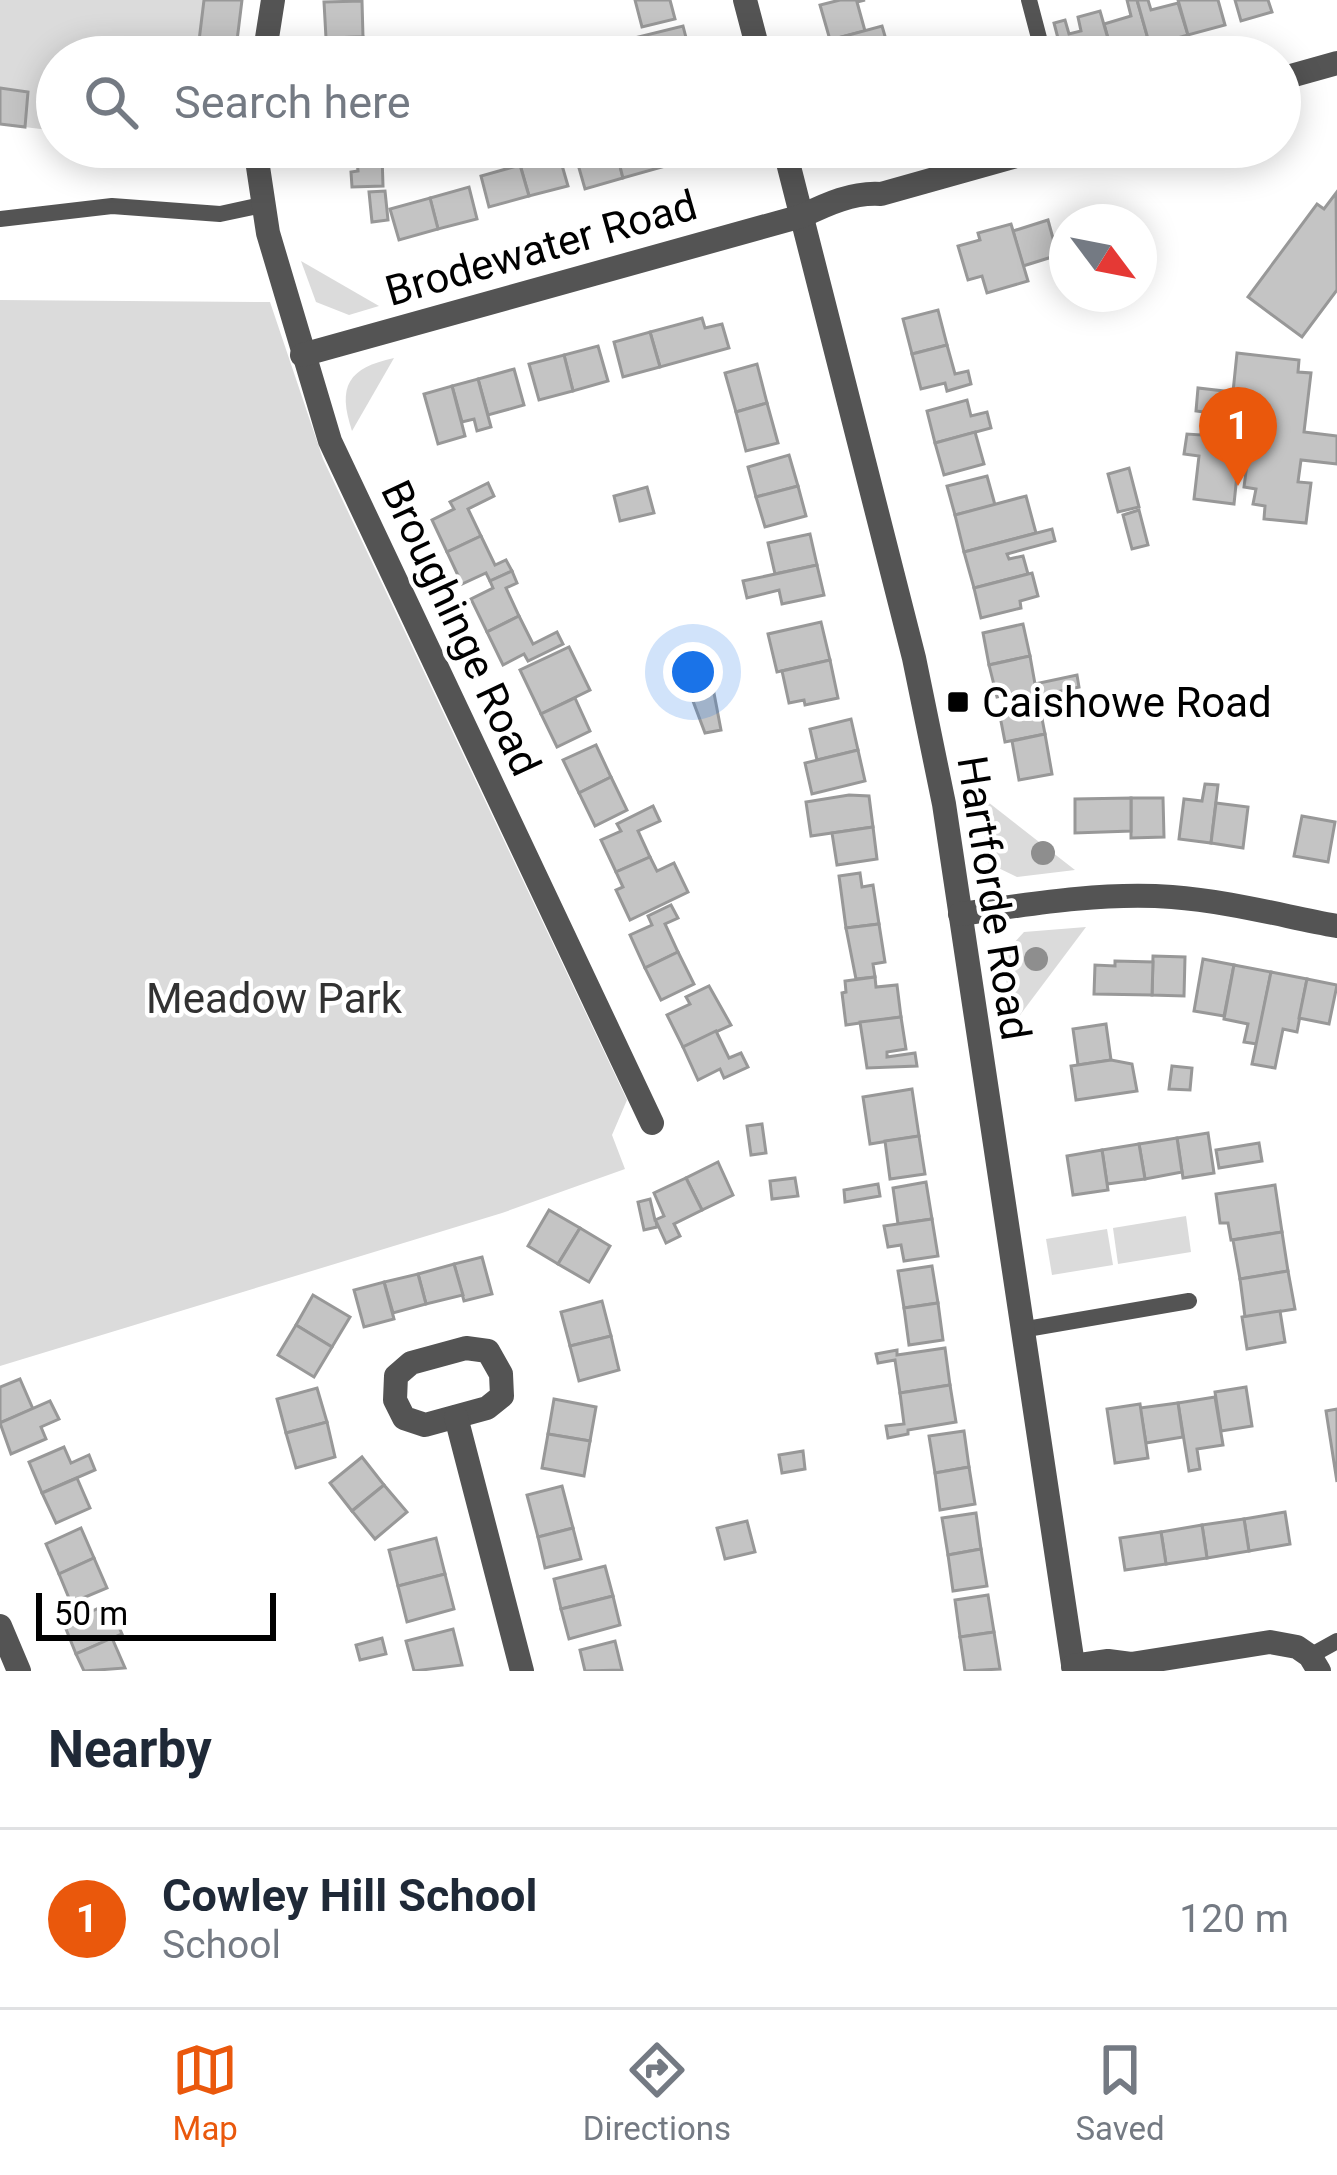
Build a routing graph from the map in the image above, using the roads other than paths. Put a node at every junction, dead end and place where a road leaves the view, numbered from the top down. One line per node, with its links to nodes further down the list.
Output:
1 (273, 0): 4 (street)
2 (745, 0): 5 (street)
3 (1030, 0): 6 (lane)
4 (267, 36)
5 (754, 36)
6 (1038, 36)
7 (1337, 63): 8 (street)
8 (1301, 74)
9 (257, 168): 12 (street, Broughinge Road)
10 (789, 168): 13 (street, Hartforde Road)
11 (973, 168): 13 (street, Brodewater Road)
12 (262, 206): 14 (lane); 15 (street, Broughinge Road)
13 (802, 217): 15 (street, Brodewater Road); 16 (street, Hartforde Road)
14 (0, 218)
15 (302, 356): 18 (street, Broughinge Road)
16 (960, 914): 17 (street); 20 (street, Hartforde Road)
17 (1337, 926)
18 (652, 1123)
19 (1189, 1301): 20 (lane)
20 (1021, 1330): 25 (street, Hartforde Road)
21 (456, 1417): 28 (street)
22 (0, 1626): 27 (street)
23 (1337, 1641): 24 (lane)
24 (1315, 1664): 26 (street)
25 (1073, 1668): 26 (street)
26 (1132, 1668)
27 (19, 1671)
28 (522, 1671)

